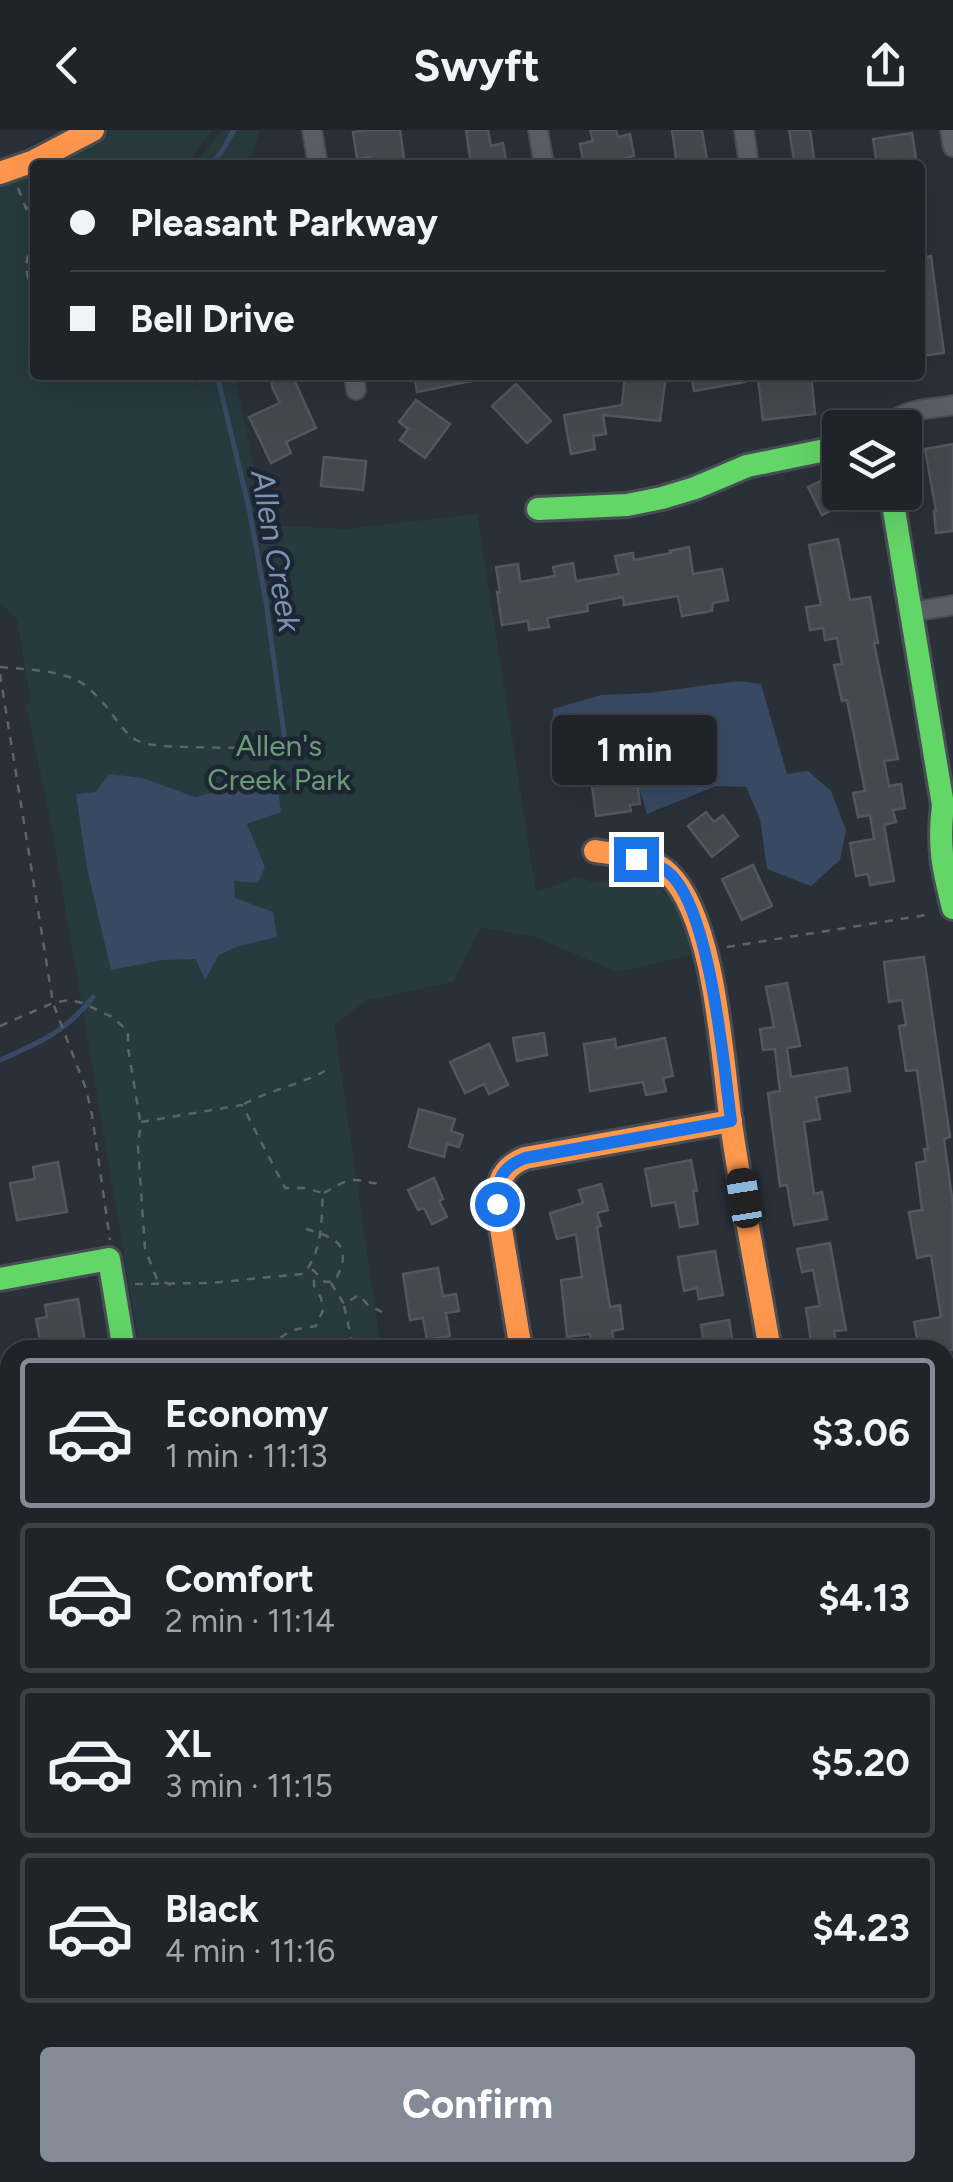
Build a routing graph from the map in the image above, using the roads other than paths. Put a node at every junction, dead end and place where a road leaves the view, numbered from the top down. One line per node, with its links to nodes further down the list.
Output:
1 (93, 130): 7 (street)
2 (312, 130): 8 (street)
3 (538, 130): 9 (street)
4 (744, 130): 10 (street)
5 (950, 130): 6 (street)
6 (953, 147)
7 (36, 160)
8 (317, 160)
9 (543, 160)
10 (749, 160)
11 (30, 164): 12 (street)
12 (9, 180)
13 (953, 406): 14 (street)
14 (922, 411)
15 (822, 451): 16 (street)
16 (538, 510)
17 (894, 510): 19 (street)
18 (953, 605): 19 (street)
19 (912, 612): 20 (street)
20 (948, 804): 22 (street)
21 (595, 851): 23 (street)
22 (944, 911)
23 (731, 1121): 26 (street); 27 (street)
24 (0, 1279): 25 (street)
25 (122, 1340)
26 (519, 1340)
27 (768, 1340)

